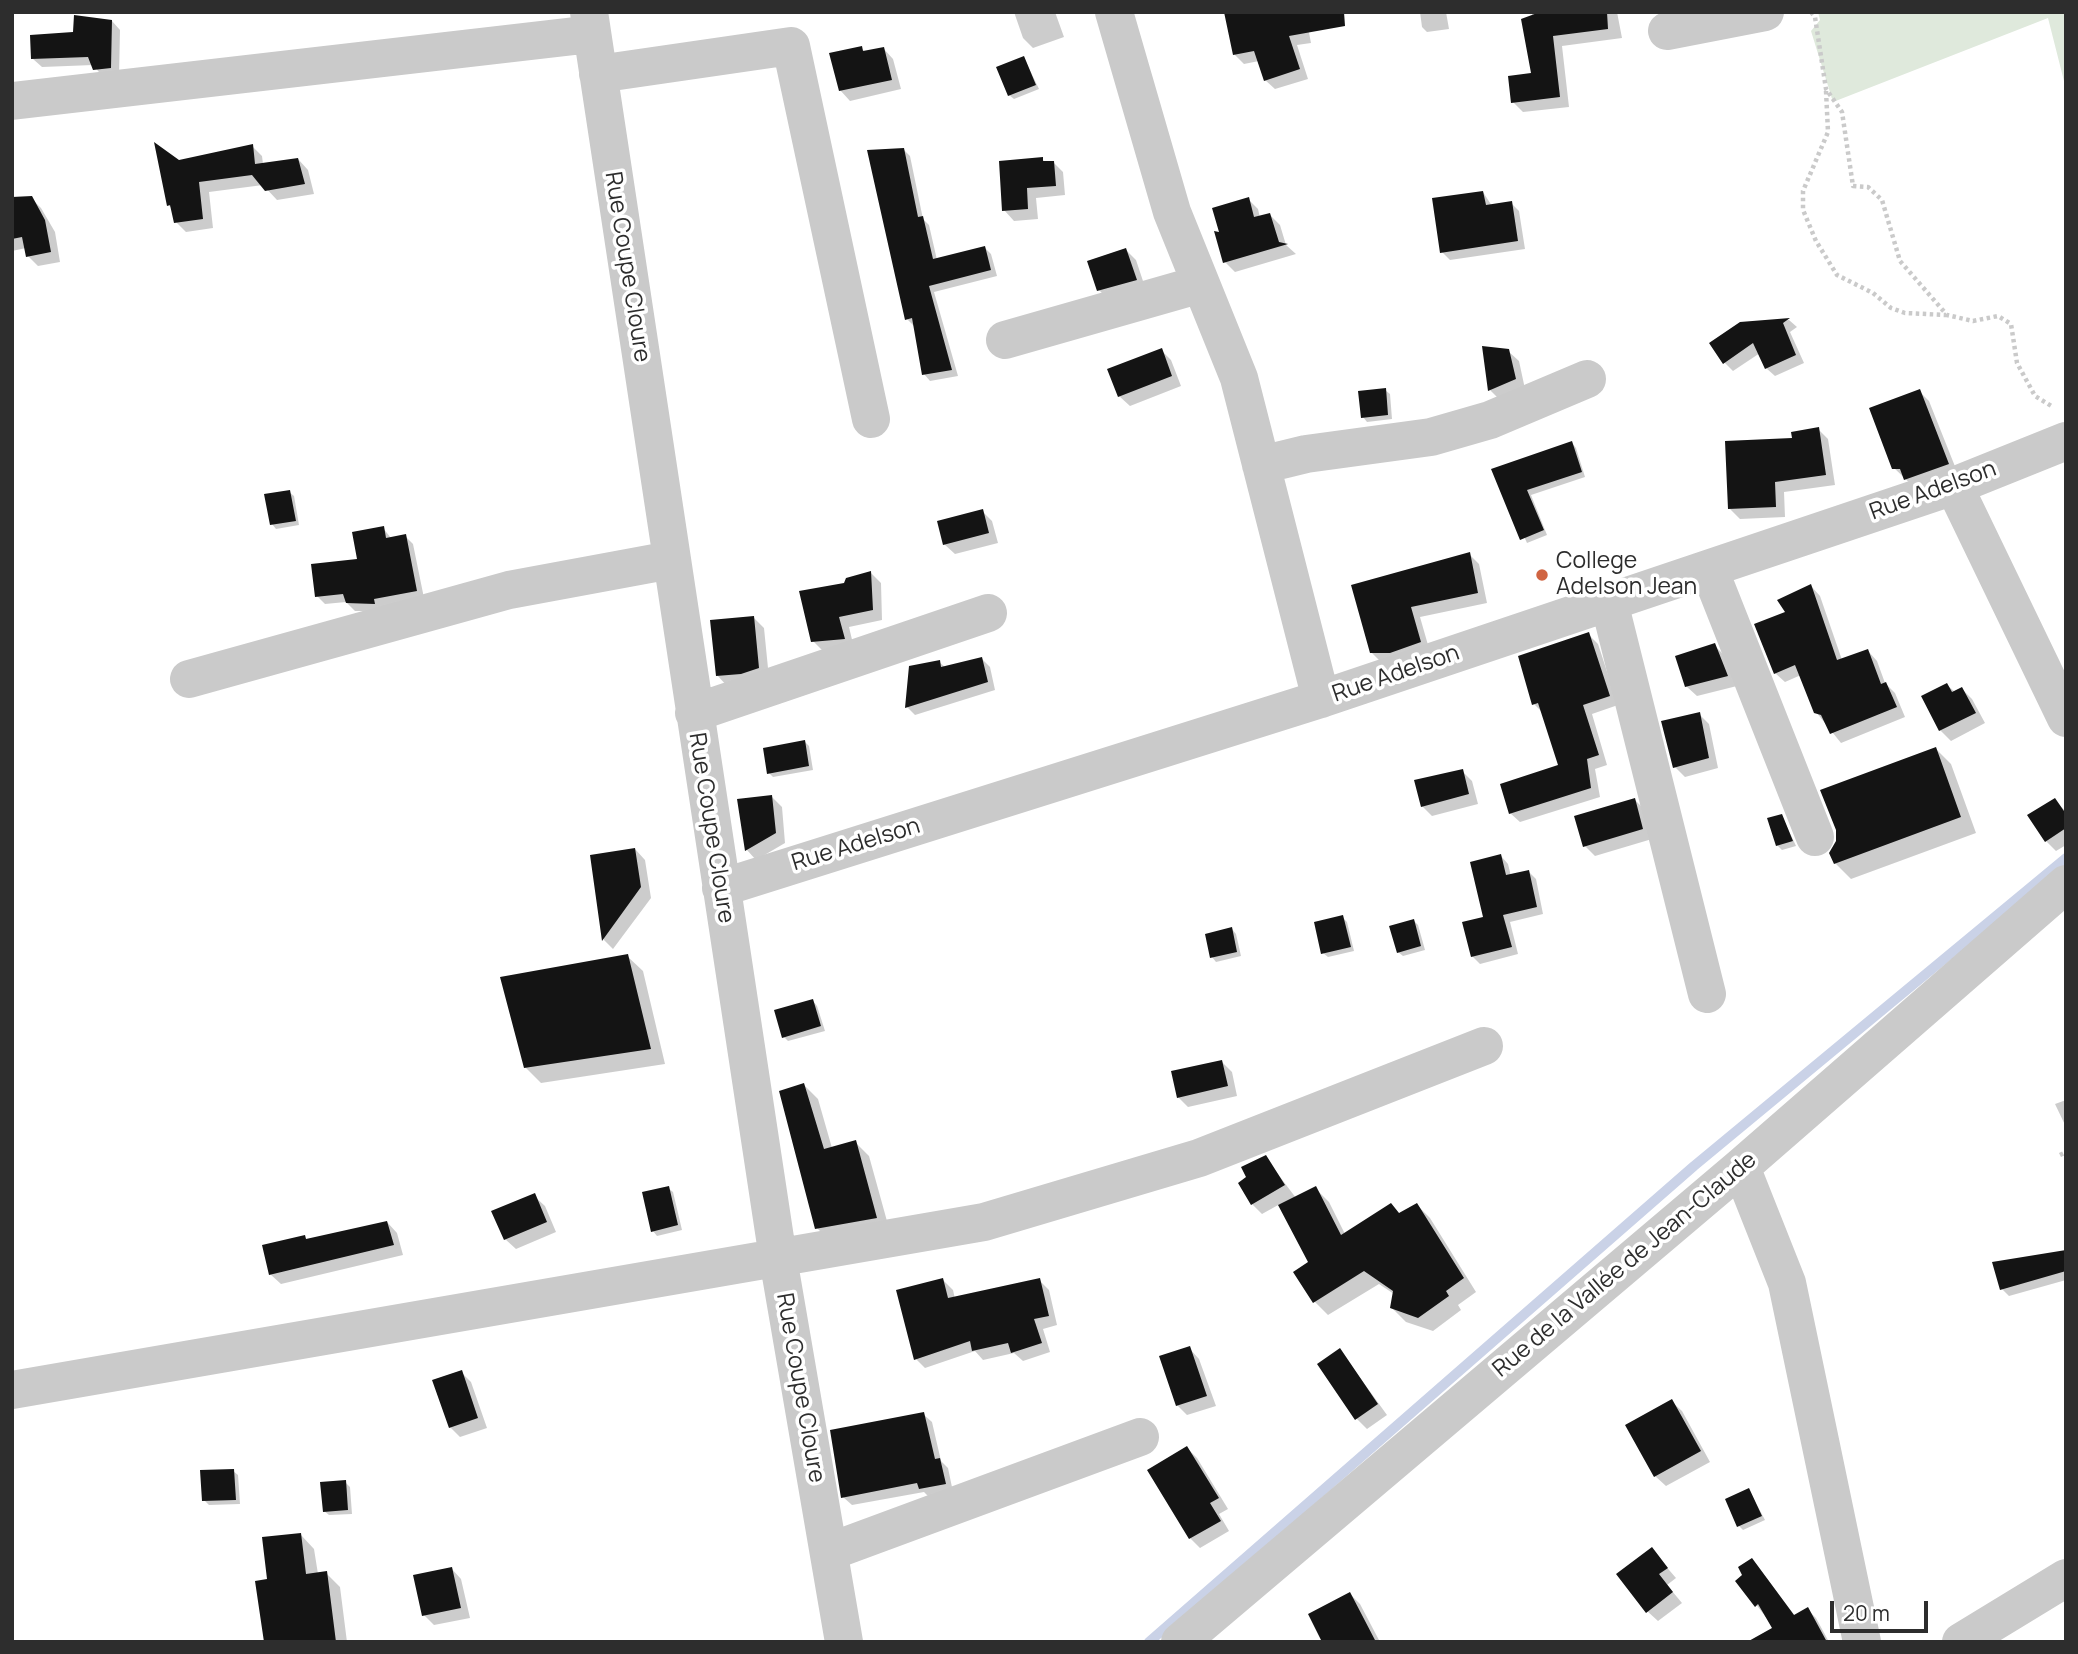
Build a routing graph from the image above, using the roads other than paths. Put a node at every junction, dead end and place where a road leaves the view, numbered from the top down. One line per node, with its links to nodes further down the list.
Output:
1 (1114, 12): 7 (street)
2 (1765, 12): 4 (street)
3 (590, 23): 5 (street, Rue Coupe Cloure); 6 (street)
4 (1667, 31)
5 (598, 74): 10 (street); 14 (street, Rue Coupe Cloure)
6 (12, 101)
7 (1201, 284): 8 (street); 12 (street)
8 (1004, 340)
9 (1587, 379): 12 (street)
10 (871, 419)
11 (2061, 424): 13 (street, Rue Adelson)
12 (1261, 465): 19 (street)
13 (1954, 486): 15 (street, Rue Adelson); 21 (street)
14 (671, 560): 18 (street); 20 (street, Rue Coupe Cloure)
15 (1709, 569): 16 (street, Rue Adelson); 22 (street)
16 (1609, 603): 19 (street, Rue Adelson); 25 (street)
17 (988, 613): 20 (street)
18 (189, 679)
19 (1321, 699): 24 (street, Rue Adelson)
20 (694, 713): 24 (street, Rue Coupe Cloure)
21 (2066, 718)
22 (1815, 836)
23 (2066, 884): 27 (street, Rue de la Vallée de Jean-Claude)
24 (720, 888): 28 (street, Rue Coupe Cloure)
25 (1707, 994)
26 (1484, 1046): 28 (street)
27 (1741, 1167): 33 (street, Rue de la Vallée de Jean-Claude); 35 (street)
28 (778, 1258): 29 (street); 31 (street, Rue Coupe Cloure)
29 (12, 1390)
30 (1140, 1437): 31 (street)
31 (829, 1552): 34 (street, Rue Coupe Cloure)
32 (2066, 1578): 36 (street)
33 (1194, 1637)
34 (844, 1642)
35 (1862, 1642)
36 (1961, 1642)

